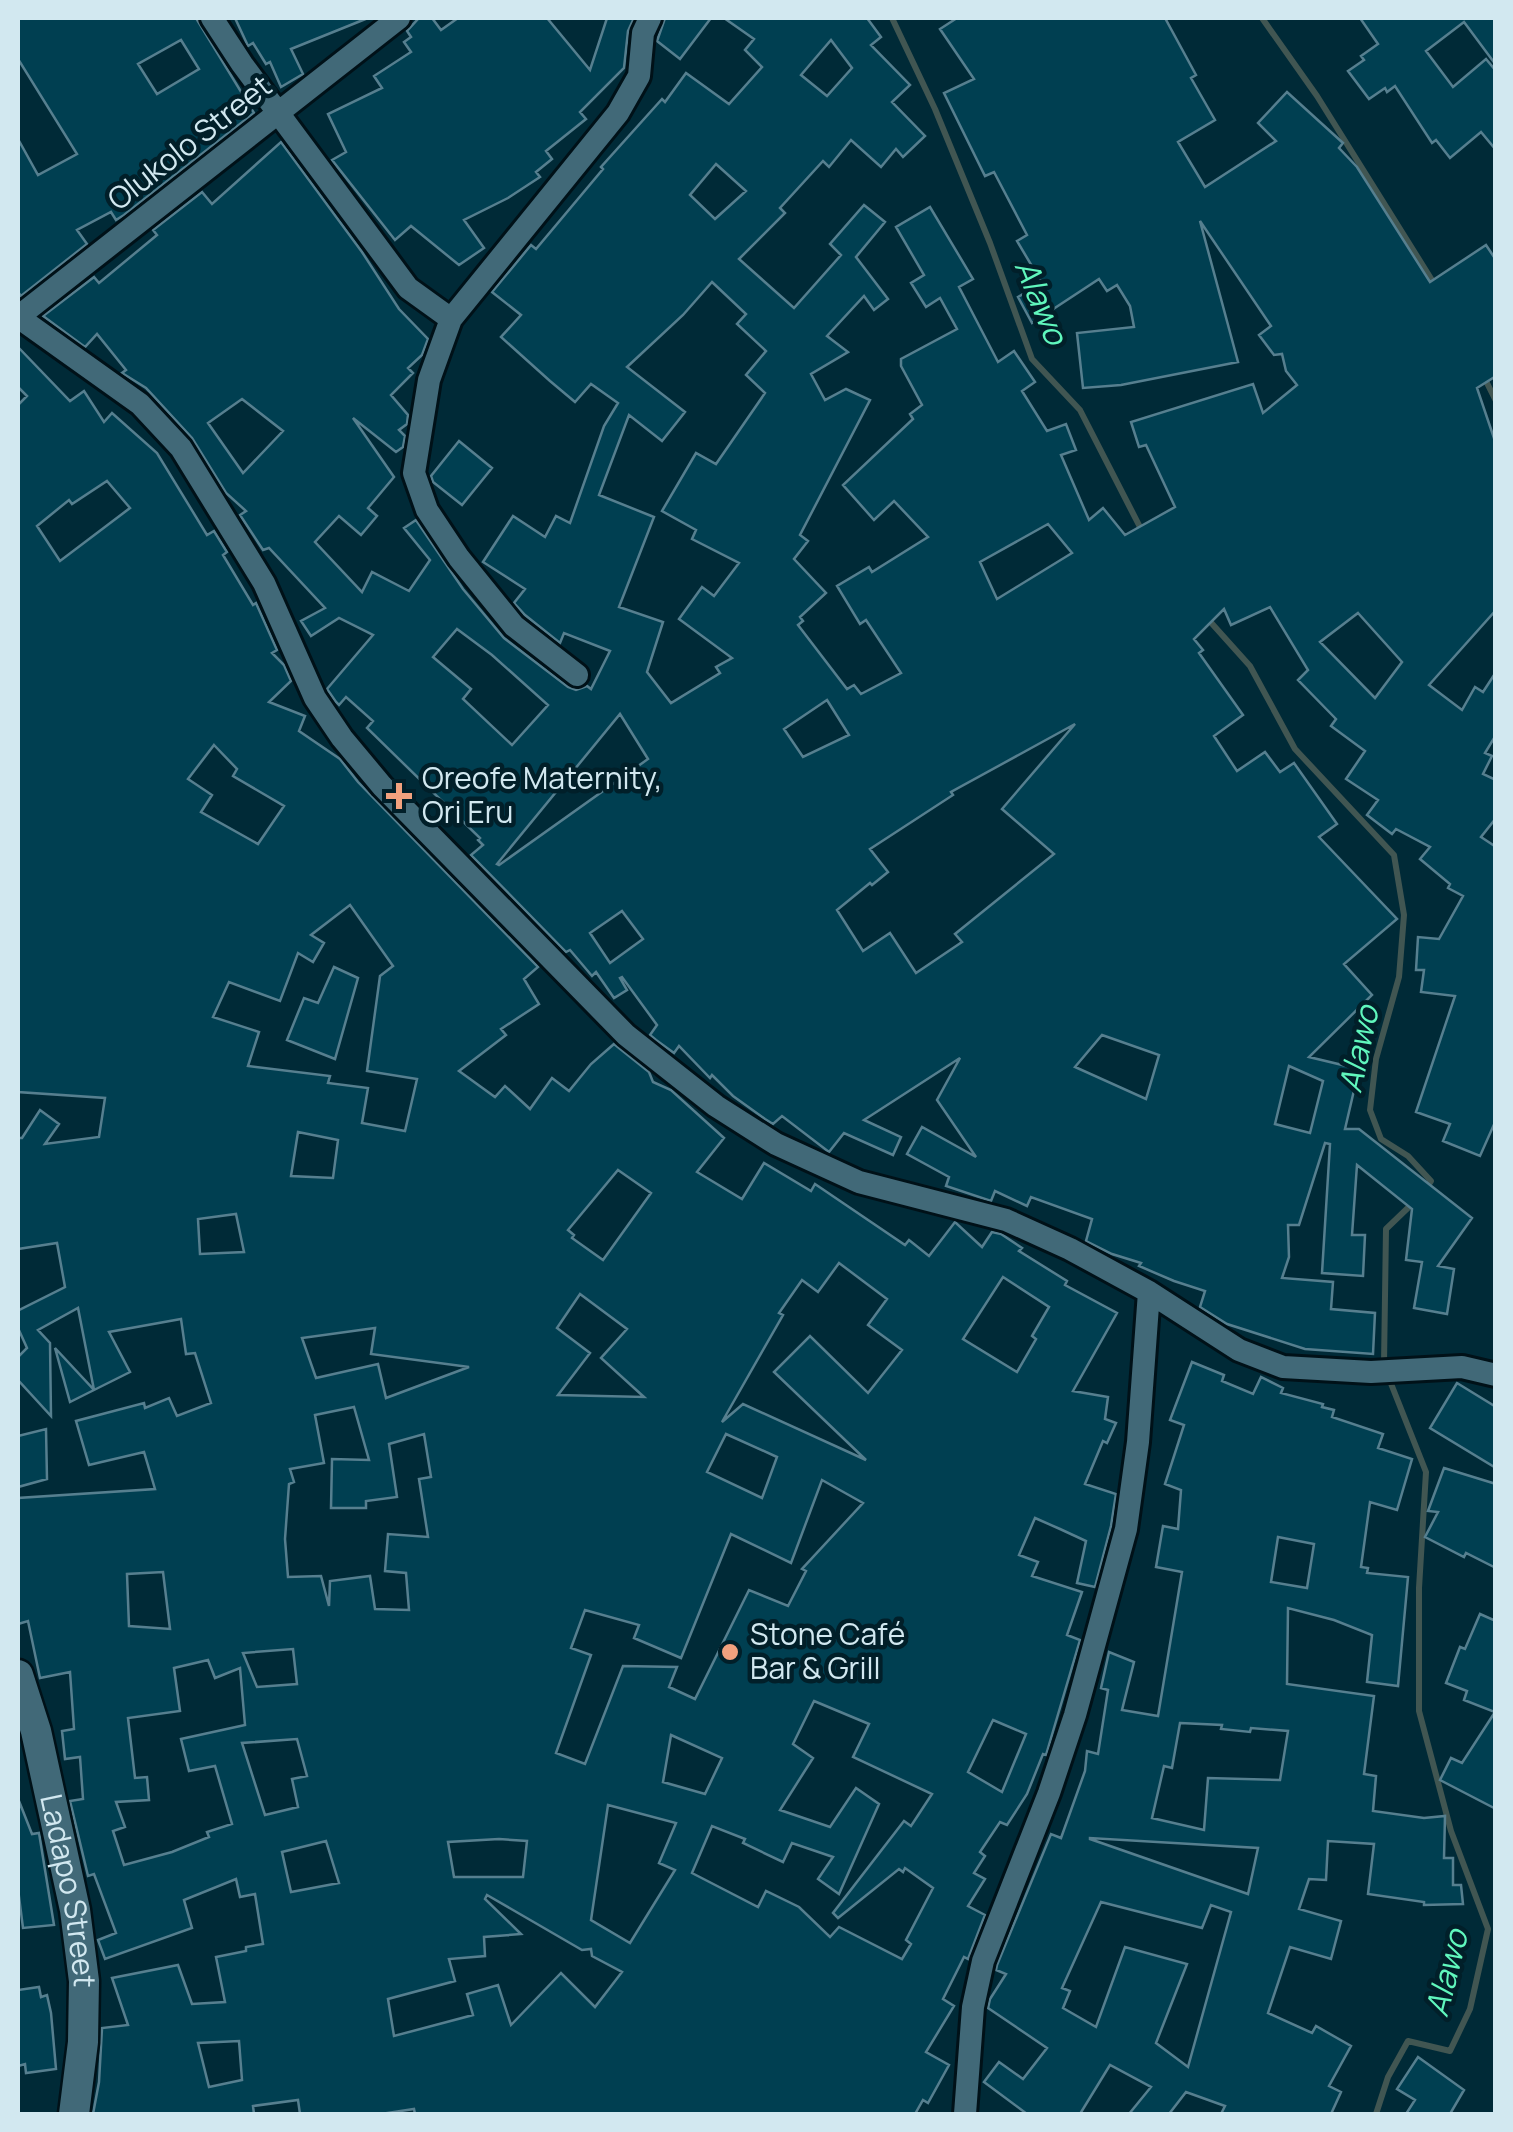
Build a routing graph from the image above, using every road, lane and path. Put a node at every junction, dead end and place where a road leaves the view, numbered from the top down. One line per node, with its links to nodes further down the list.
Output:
1 (212, 18): 4 (street)
2 (400, 18): 4 (street, Olukolo Street)
3 (650, 18): 6 (street)
4 (279, 111): 5 (street, Olukolo Street); 6 (street)
5 (18, 317): 8 (street)
6 (452, 319): 7 (street)
7 (577, 675)
8 (1148, 1292): 9 (street); 12 (street)
9 (1496, 1375)
10 (18, 1675): 11 (main road, Ladapo Street)
11 (74, 2114)
12 (965, 2114)

